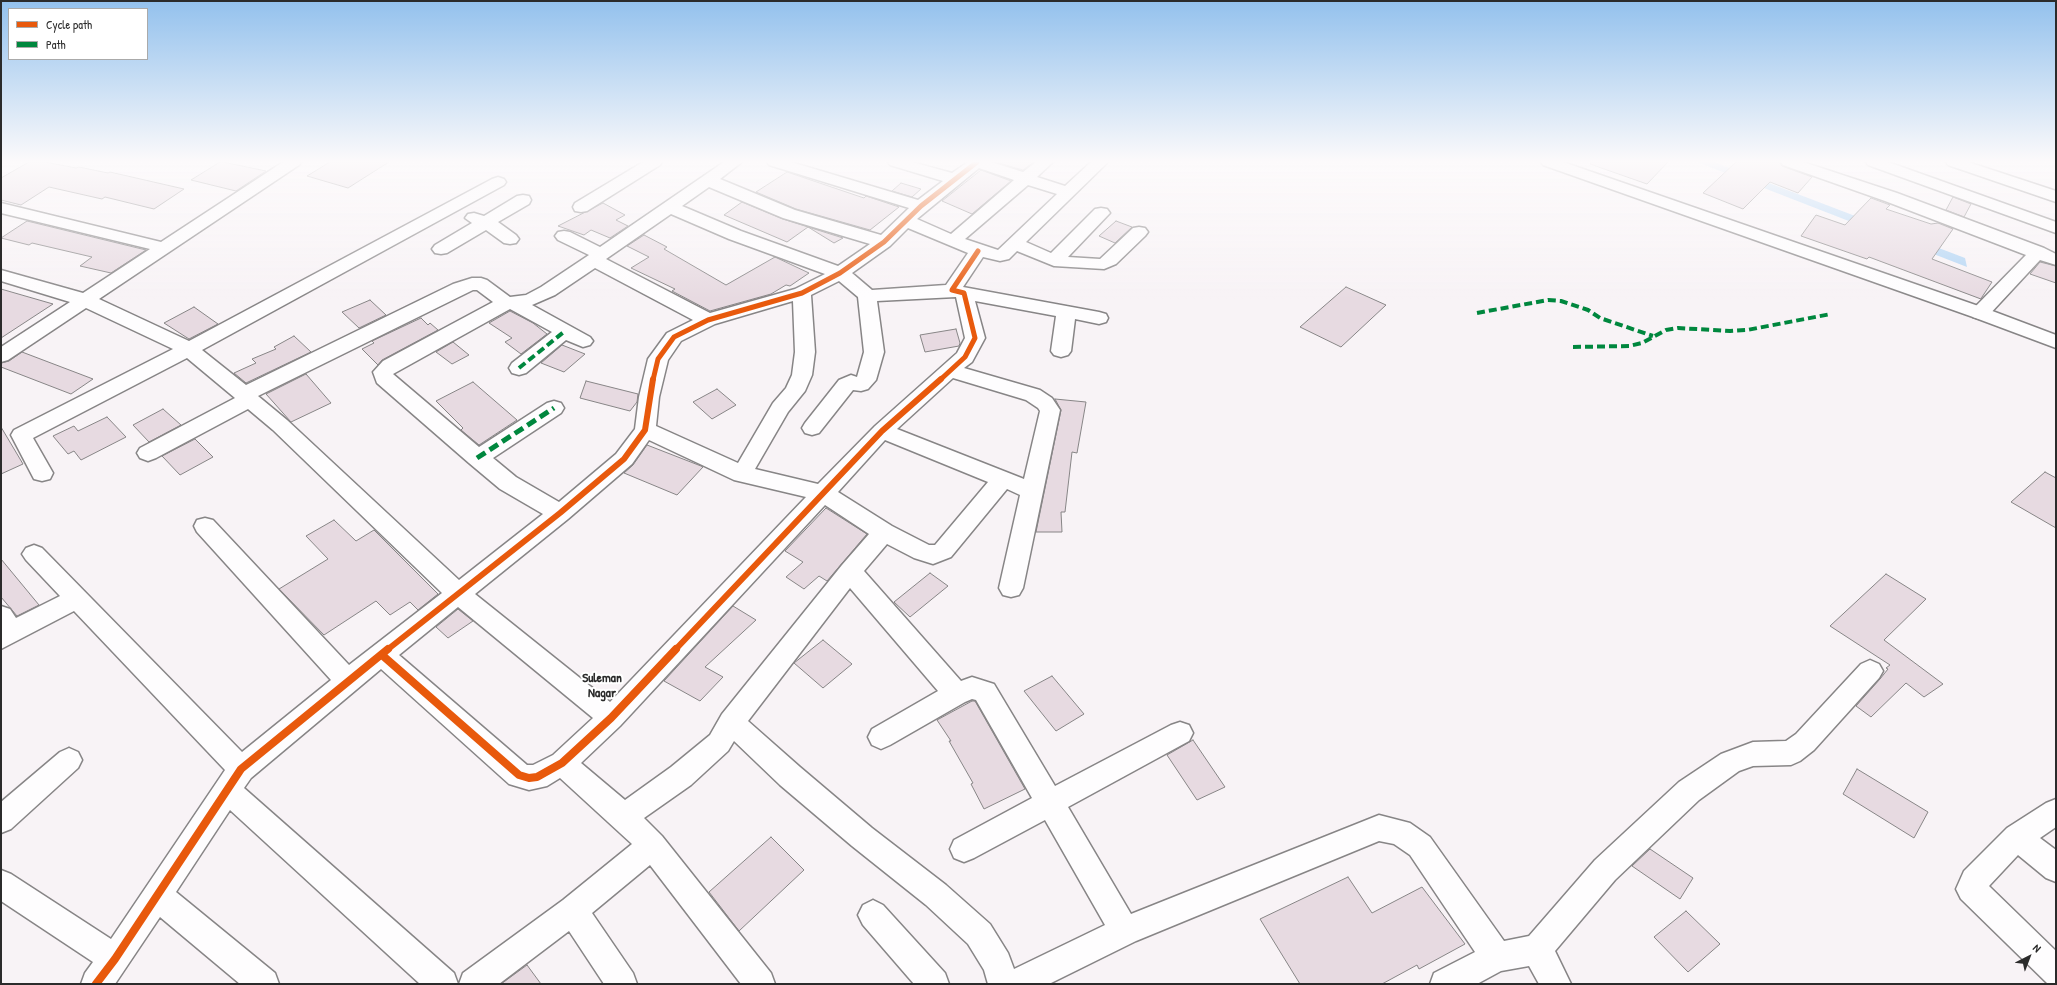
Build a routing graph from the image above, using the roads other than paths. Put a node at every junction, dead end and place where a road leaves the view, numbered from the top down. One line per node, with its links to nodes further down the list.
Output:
1 (1, 208): 25 (street)
2 (222, 208): 25 (street)
3 (510, 208): 17 (street)
4 (668, 208): 29 (street)
5 (671, 208): 31 (street)
6 (774, 208): 23 (street)
7 (898, 208): 16 (street)
8 (921, 208): 16 (street)
9 (992, 208): 22 (street)
10 (1051, 208): 24 (street)
11 (1680, 208): 39 (street)
12 (1919, 208): 28 (street)
13 (2001, 208): 18 (street)
14 (451, 209): 17 (street); 45 (street)
15 (1101, 213): 30 (street)
16 (914, 214): 22 (street); 23 (street)
17 (486, 222): 21 (street); 26 (street)
18 (2056, 228)
19 (1139, 232): 30 (street)
20 (564, 236): 29 (street)
21 (510, 239)
22 (953, 241): 27 (street)
23 (884, 242): 31 (street)
24 (1015, 244): 27 (street); 30 (street)
25 (162, 247): 36 (street)
26 (441, 249)
27 (978, 251): 33 (street)
28 (2051, 257): 39 (street)
29 (598, 258): 37 (street); 41 (street)
30 (1054, 261)
31 (840, 273): 34 (street); 35 (street)
32 (1, 276): 36 (street)
33 (958, 291): 35 (street); 38 (street); 49 (street)
34 (802, 293): 41 (street); 58 (street)
35 (867, 296): 52 (street)
36 (86, 300): 45 (street); 47 (street)
37 (510, 303): 42 (street); 50 (street); 56 (street)
38 (1066, 312): 40 (street); 46 (street)
39 (1980, 313): 44 (street)
40 (1099, 318)
41 (708, 320): 53 (street)
42 (565, 331): 43 (street); 48 (street)
43 (583, 341)
44 (2056, 342)
45 (189, 349): 50 (street); 57 (street)
46 (1061, 351)
47 (1, 356)
48 (519, 368)
49 (951, 371): 54 (street); 60 (street)
50 (245, 397): 55 (street); 68 (street)
51 (554, 408): 56 (street)
52 (812, 428)
53 (645, 430): 58 (street); 62 (street)
54 (882, 431): 59 (street); 61 (street)
55 (148, 453)
56 (477, 458): 62 (street)
57 (42, 473)
58 (742, 474): 61 (street)
59 (1002, 480): 60 (street); 64 (street)
60 (1033, 491): 67 (street)
61 (825, 494): 64 (street); 75 (street)
62 (560, 513): 68 (street)
63 (205, 526): 73 (street)
64 (884, 532): 66 (street)
65 (34, 554): 69 (street)
66 (850, 571): 74 (street); 76 (street)
67 (1011, 588)
68 (459, 594): 71 (street); 75 (street)
69 (76, 600): 70 (street); 81 (street)
70 (5, 629)
71 (382, 655): 73 (street); 80 (street)
72 (1870, 671): 95 (street)
73 (348, 681): 81 (street)
74 (956, 694): 78 (street); 82 (street)
75 (611, 718): 80 (street)
76 (731, 722): 84 (street); 106 (street)
77 (1180, 733): 82 (street)
78 (881, 737)
79 (69, 760): 85 (street)
80 (562, 763): 84 (street)
81 (234, 779): 91 (street); 101 (street)
82 (1050, 801): 88 (street); 94 (street)
83 (2056, 812): 86 (street)
84 (624, 817): 87 (street)
85 (1, 820)
86 (2017, 837): 89 (street); 98 (street)
87 (652, 844): 92 (street); 104 (street)
88 (964, 849)
89 (2056, 868)
90 (1, 884): 97 (street)
91 (158, 896): 97 (street); 100 (street)
92 (573, 910): 102 (street); 103 (street)
93 (873, 916): 105 (street)
94 (1125, 931): 96 (street); 107 (street)
95 (1537, 949): 96 (street); 109 (street)
96 (1497, 956): 108 (street)
97 (115, 959): 99 (street)
98 (2056, 972)
99 (96, 984)
100 (264, 984)
101 (443, 984)
102 (474, 984)
103 (622, 984)
104 (760, 984)
105 (934, 984)
106 (1003, 984)
107 (1016, 984)
108 (1445, 984)
109 (1556, 984)

